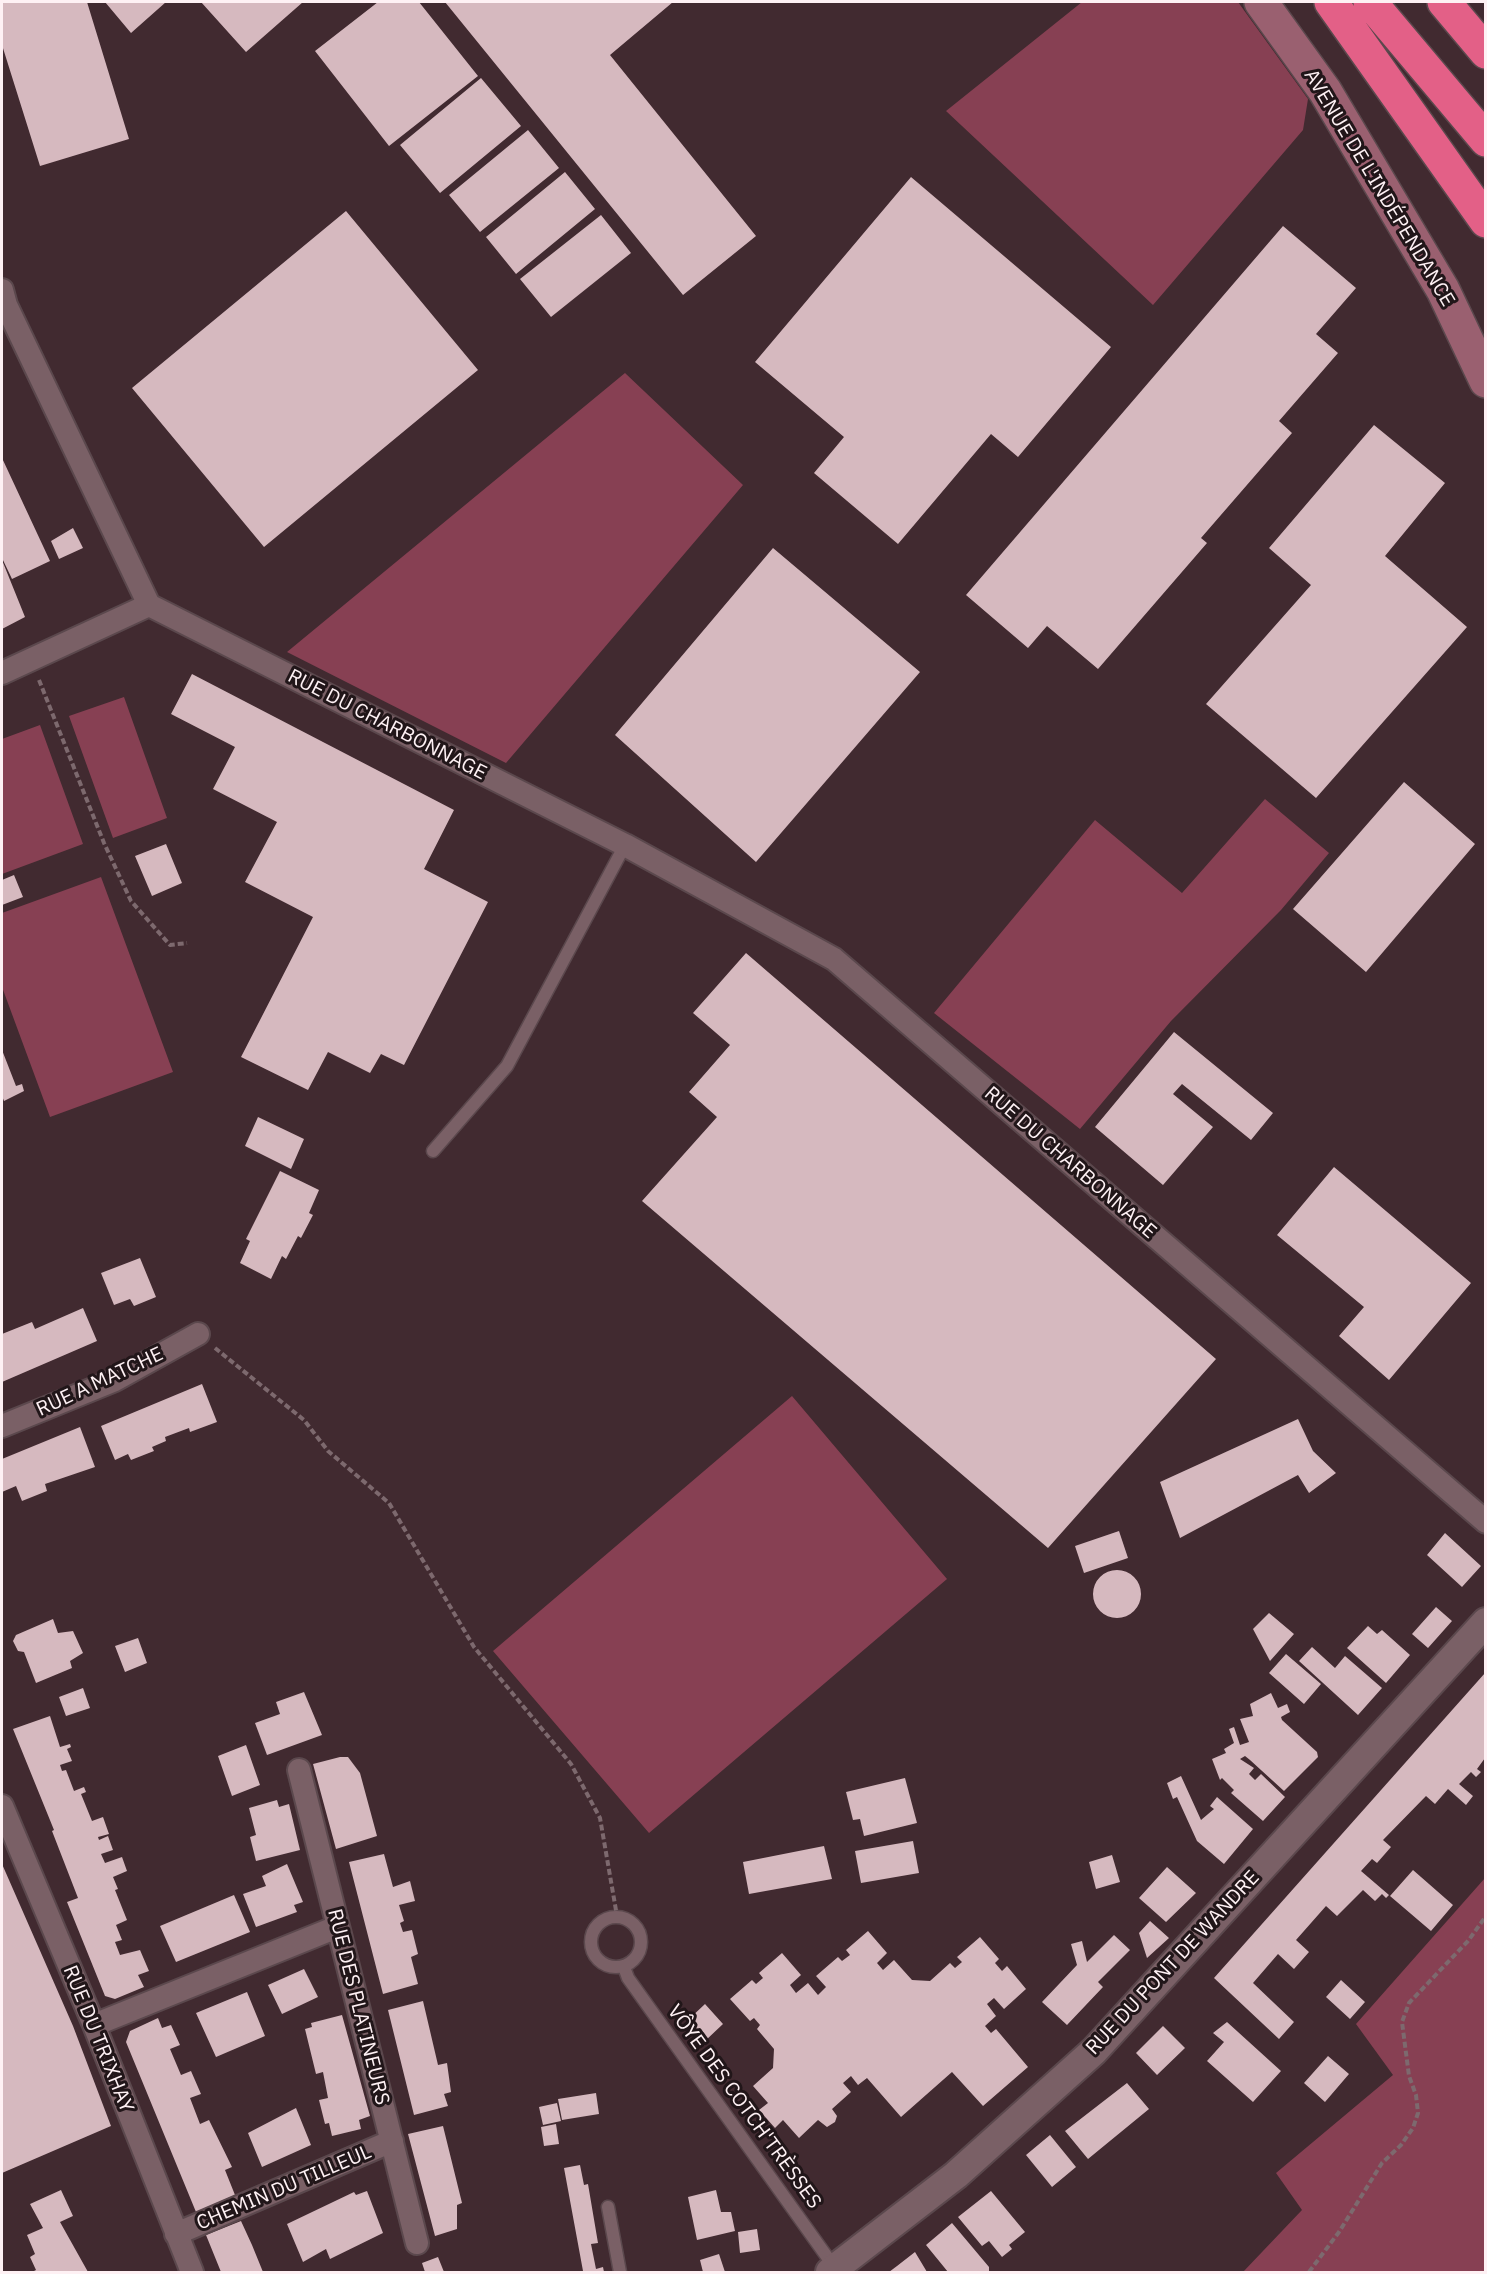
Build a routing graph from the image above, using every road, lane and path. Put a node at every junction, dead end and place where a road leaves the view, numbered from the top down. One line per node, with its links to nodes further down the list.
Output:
1 (1261, 2): 9 (main road, AVENUE DE L'INDÉPENDANCE)
2 (1331, 2): 7 (highway)
3 (1370, 2): 6 (highway)
4 (1444, 2): 5 (highway)
5 (1485, 52)
6 (1485, 141)
7 (1485, 221)
8 (2, 290): 10 (street)
9 (1485, 381)
10 (149, 605): 11 (street); 13 (street, RUE DU CHARBONNAGE)
11 (31, 660): 12 (street); 14 (path)
12 (2, 673)
13 (625, 845): 15 (lane); 18 (street, RUE DU CHARBONNAGE)
14 (187, 943)
15 (433, 1151)
16 (198, 1334): 17 (street, RUE A MATCHE); 22 (path)
17 (2, 1426)
18 (1485, 1522)
19 (1485, 1622): 31 (street, RUE DU PONT DE WANDRE)
20 (299, 1770): 24 (street, RUE DES PLATINEURS)
21 (2, 1806): 26 (street, RUE DU TRIXHAY)
22 (617, 1916): 25 (lane); 25 (lane)
23 (1485, 1916): 34 (path)
24 (337, 1927): 26 (street); 27 (street, RUE DES PLATINEURS)
25 (624, 1967): 31 (lane, VÔYE DES COTCH'TRÈSSES)
26 (94, 2025): 29 (street, RUE DU TRIXHAY)
27 (392, 2141): 29 (street, CHEMIN DU TILLEUL); 30 (street, RUE DES PLATINEURS)
28 (608, 2207): 33 (lane)
29 (176, 2234): 32 (street, RUE DU TRIXHAY)
30 (417, 2243)
31 (833, 2271)
32 (192, 2272)
33 (620, 2272)
34 (1309, 2272)

